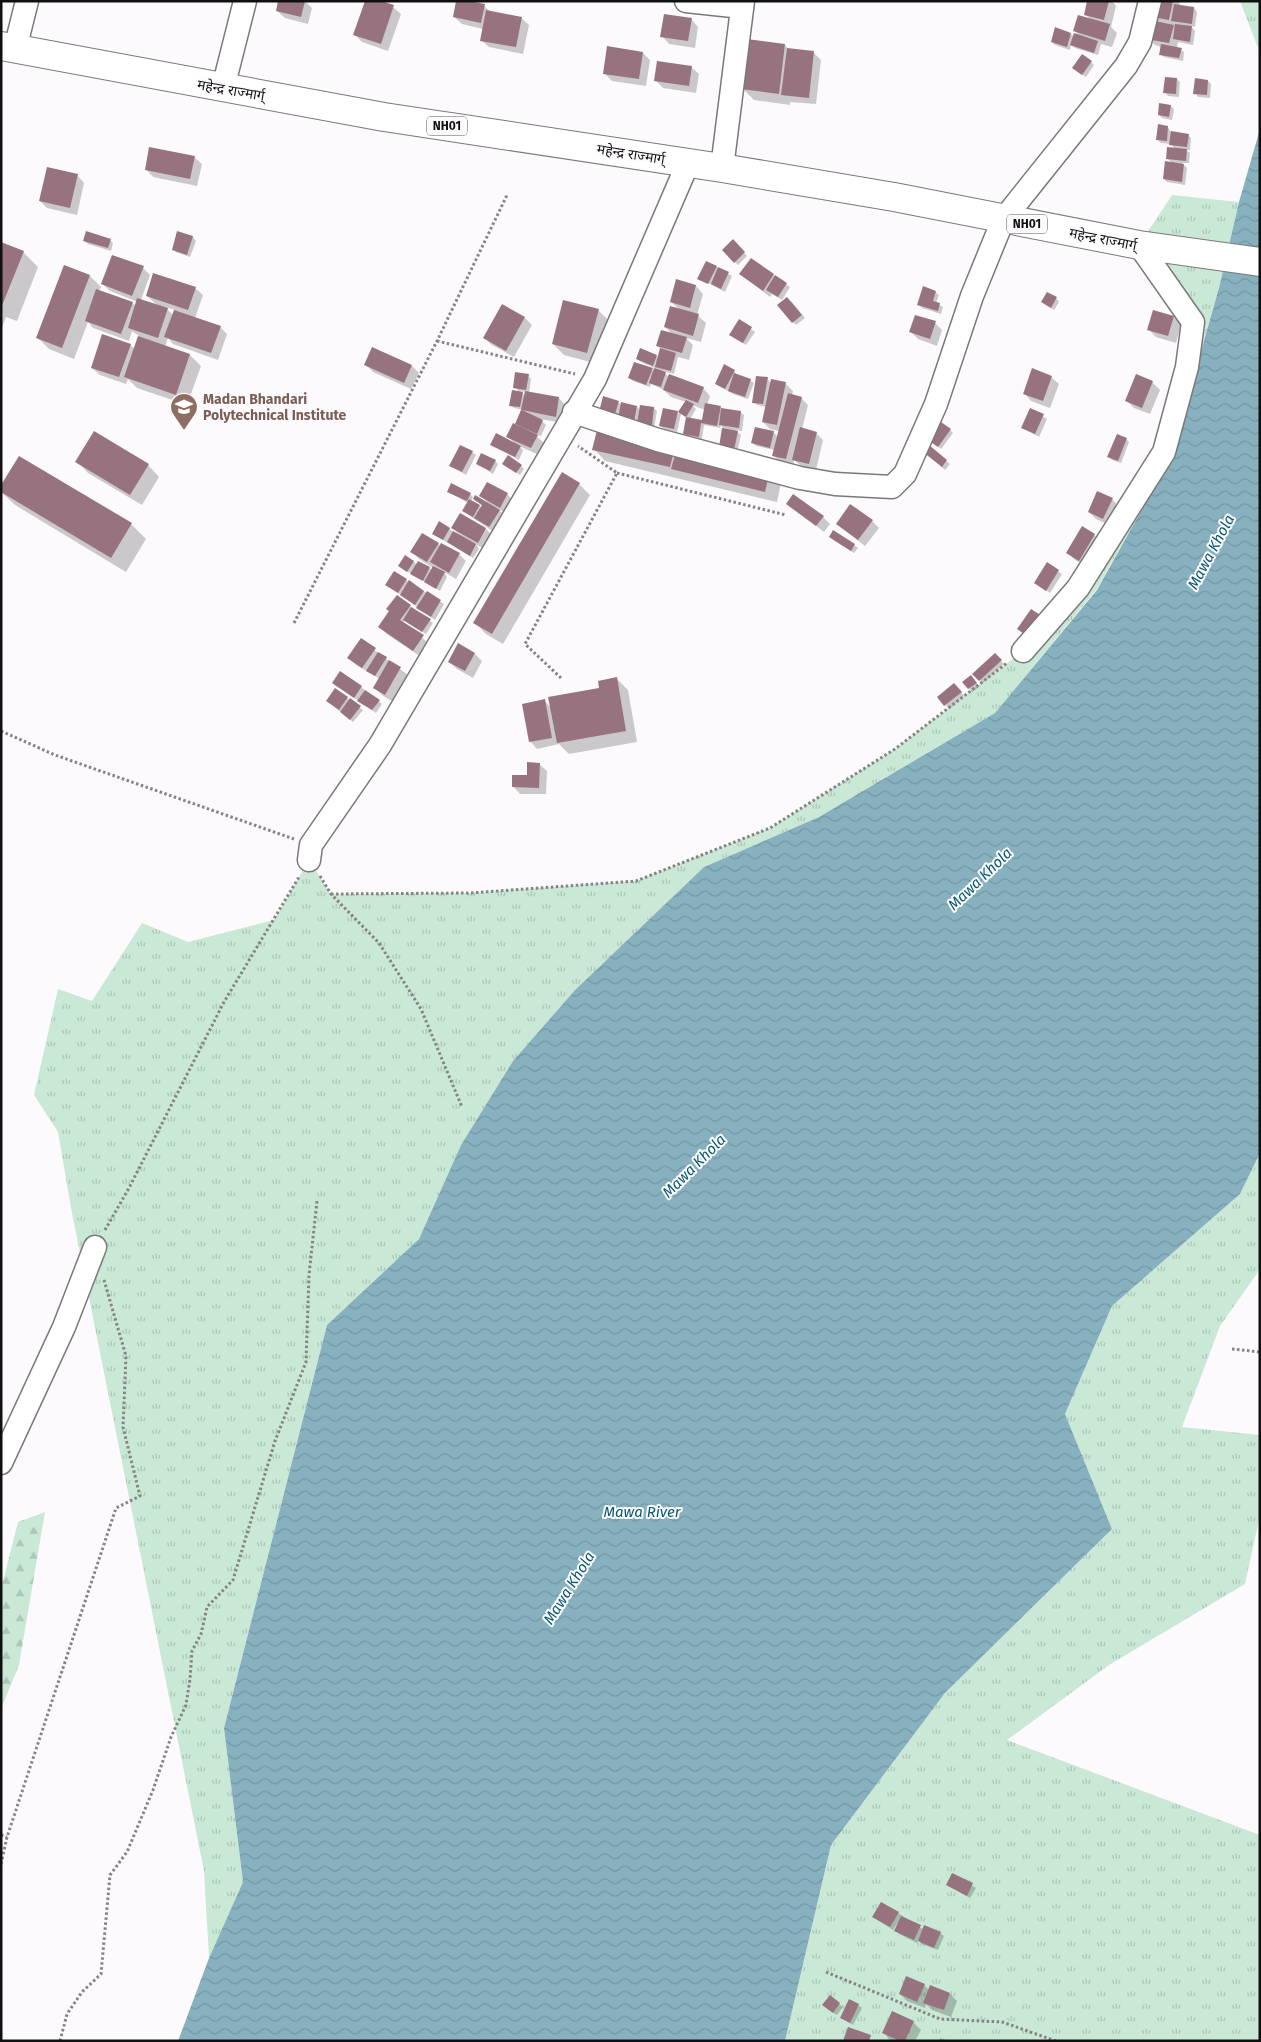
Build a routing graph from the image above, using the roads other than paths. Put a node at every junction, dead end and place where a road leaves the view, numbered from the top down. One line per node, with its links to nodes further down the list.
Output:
1 (27, 1): 6 (street)
2 (246, 1): 7 (street)
3 (686, 1): 5 (street)
4 (1150, 1): 10 (street)
5 (743, 4): 9 (street)
6 (8, 48): 7 (highway, महेन्द्र राज्मार्ग् / NH01)
7 (223, 88): 8 (highway, महेन्द्र राज्मार्ग् / NH01)
8 (688, 163): 9 (highway, महेन्द्र राज्मार्ग् / NH01); 13 (street)
9 (722, 168): 10 (highway, महेन्द्र राज्मार्ग् / NH01)
10 (1003, 220): 11 (highway, महेन्द्र राज्मार्ग् / NH01); 13 (street)
11 (1149, 247): 12 (highway, महेन्द्र राज्मार्ग् / NH01); 14 (street)
12 (1260, 262)
13 (574, 412): 15 (street)
14 (1023, 651)
15 (310, 853)
16 (95, 1247): 17 (street)
17 (1, 1463)

